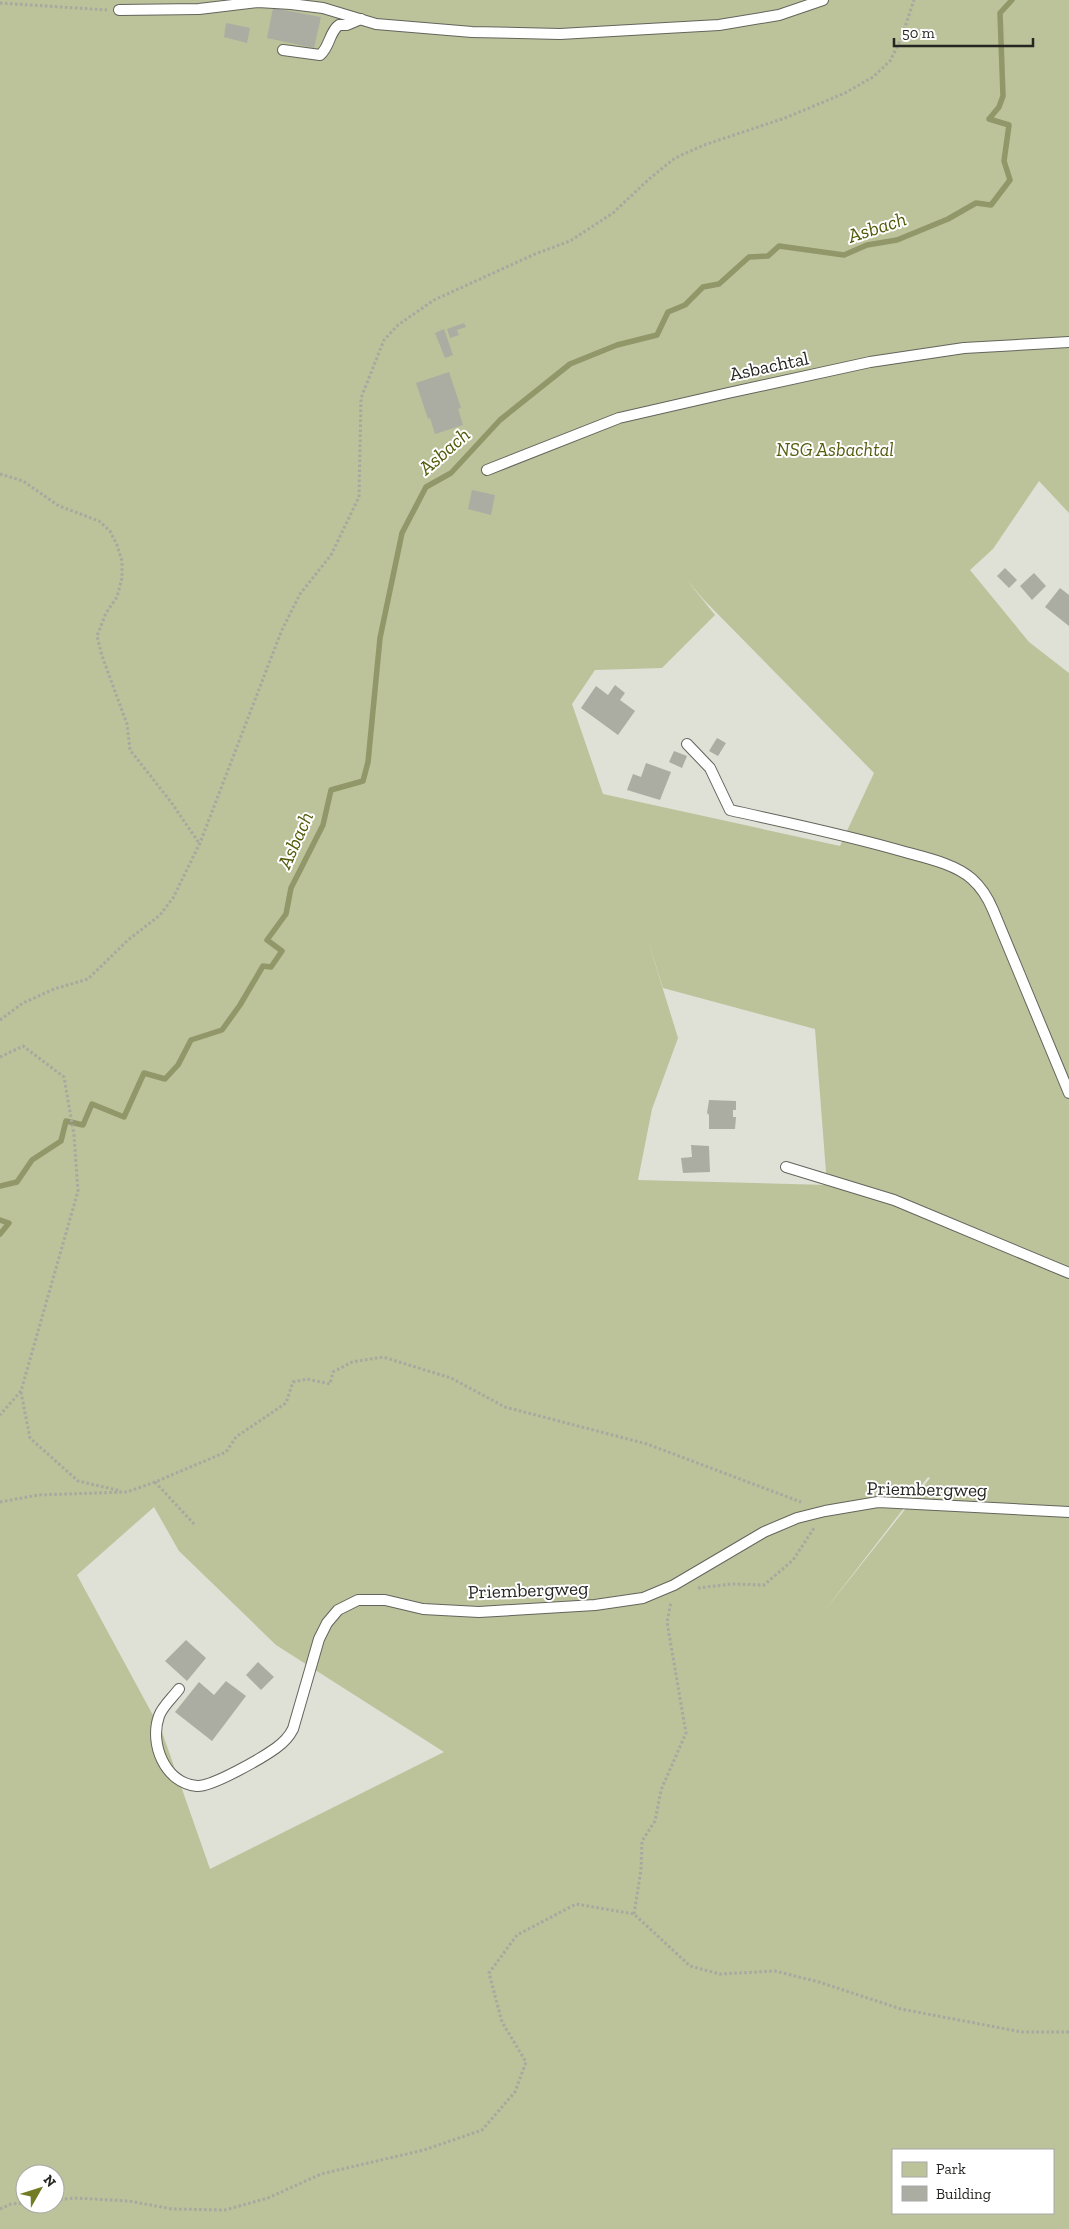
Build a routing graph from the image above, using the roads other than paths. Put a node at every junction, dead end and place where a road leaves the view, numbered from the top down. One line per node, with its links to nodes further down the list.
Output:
1 (823, 0): 3 (lane)
2 (118, 10): 3 (lane)
3 (361, 20): 4 (lane)
4 (283, 50)
5 (1069, 342): 6 (lane, Asbachtal)
6 (488, 470)
7 (687, 744): 8 (lane)
8 (1069, 1093)
9 (786, 1167): 10 (lane)
10 (1069, 1273)
11 (1069, 1512): 12 (lane, Priembergweg)
12 (179, 1689)

